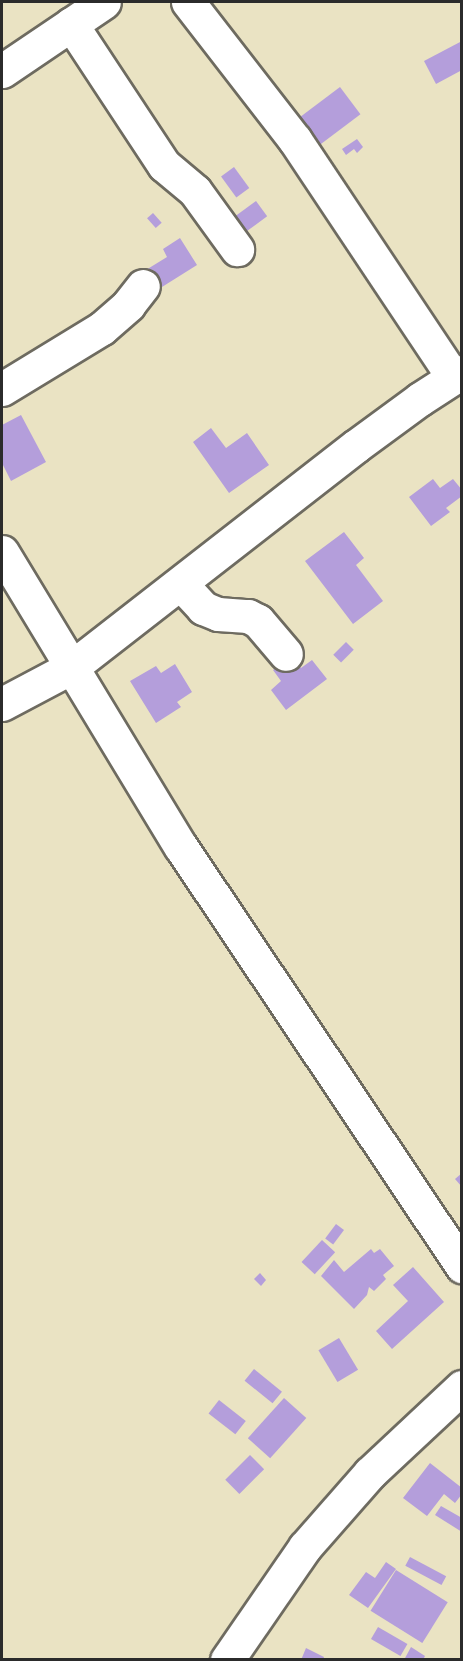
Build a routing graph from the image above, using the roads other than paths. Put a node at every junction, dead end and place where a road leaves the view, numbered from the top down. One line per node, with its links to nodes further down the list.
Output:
1 (104, 2): 3 (street)
2 (188, 2): 7 (street)
3 (71, 24): 4 (street); 5 (street)
4 (2, 70)
5 (237, 249)
6 (143, 286): 8 (street)
7 (457, 375): 10 (street)
8 (2, 389)
9 (2, 552): 12 (street)
10 (181, 584): 11 (street); 12 (street)
11 (286, 654)
12 (72, 667): 13 (street); 14 (street)
13 (2, 704)
14 (462, 1266)
15 (462, 1387): 16 (street)
16 (227, 1659)

